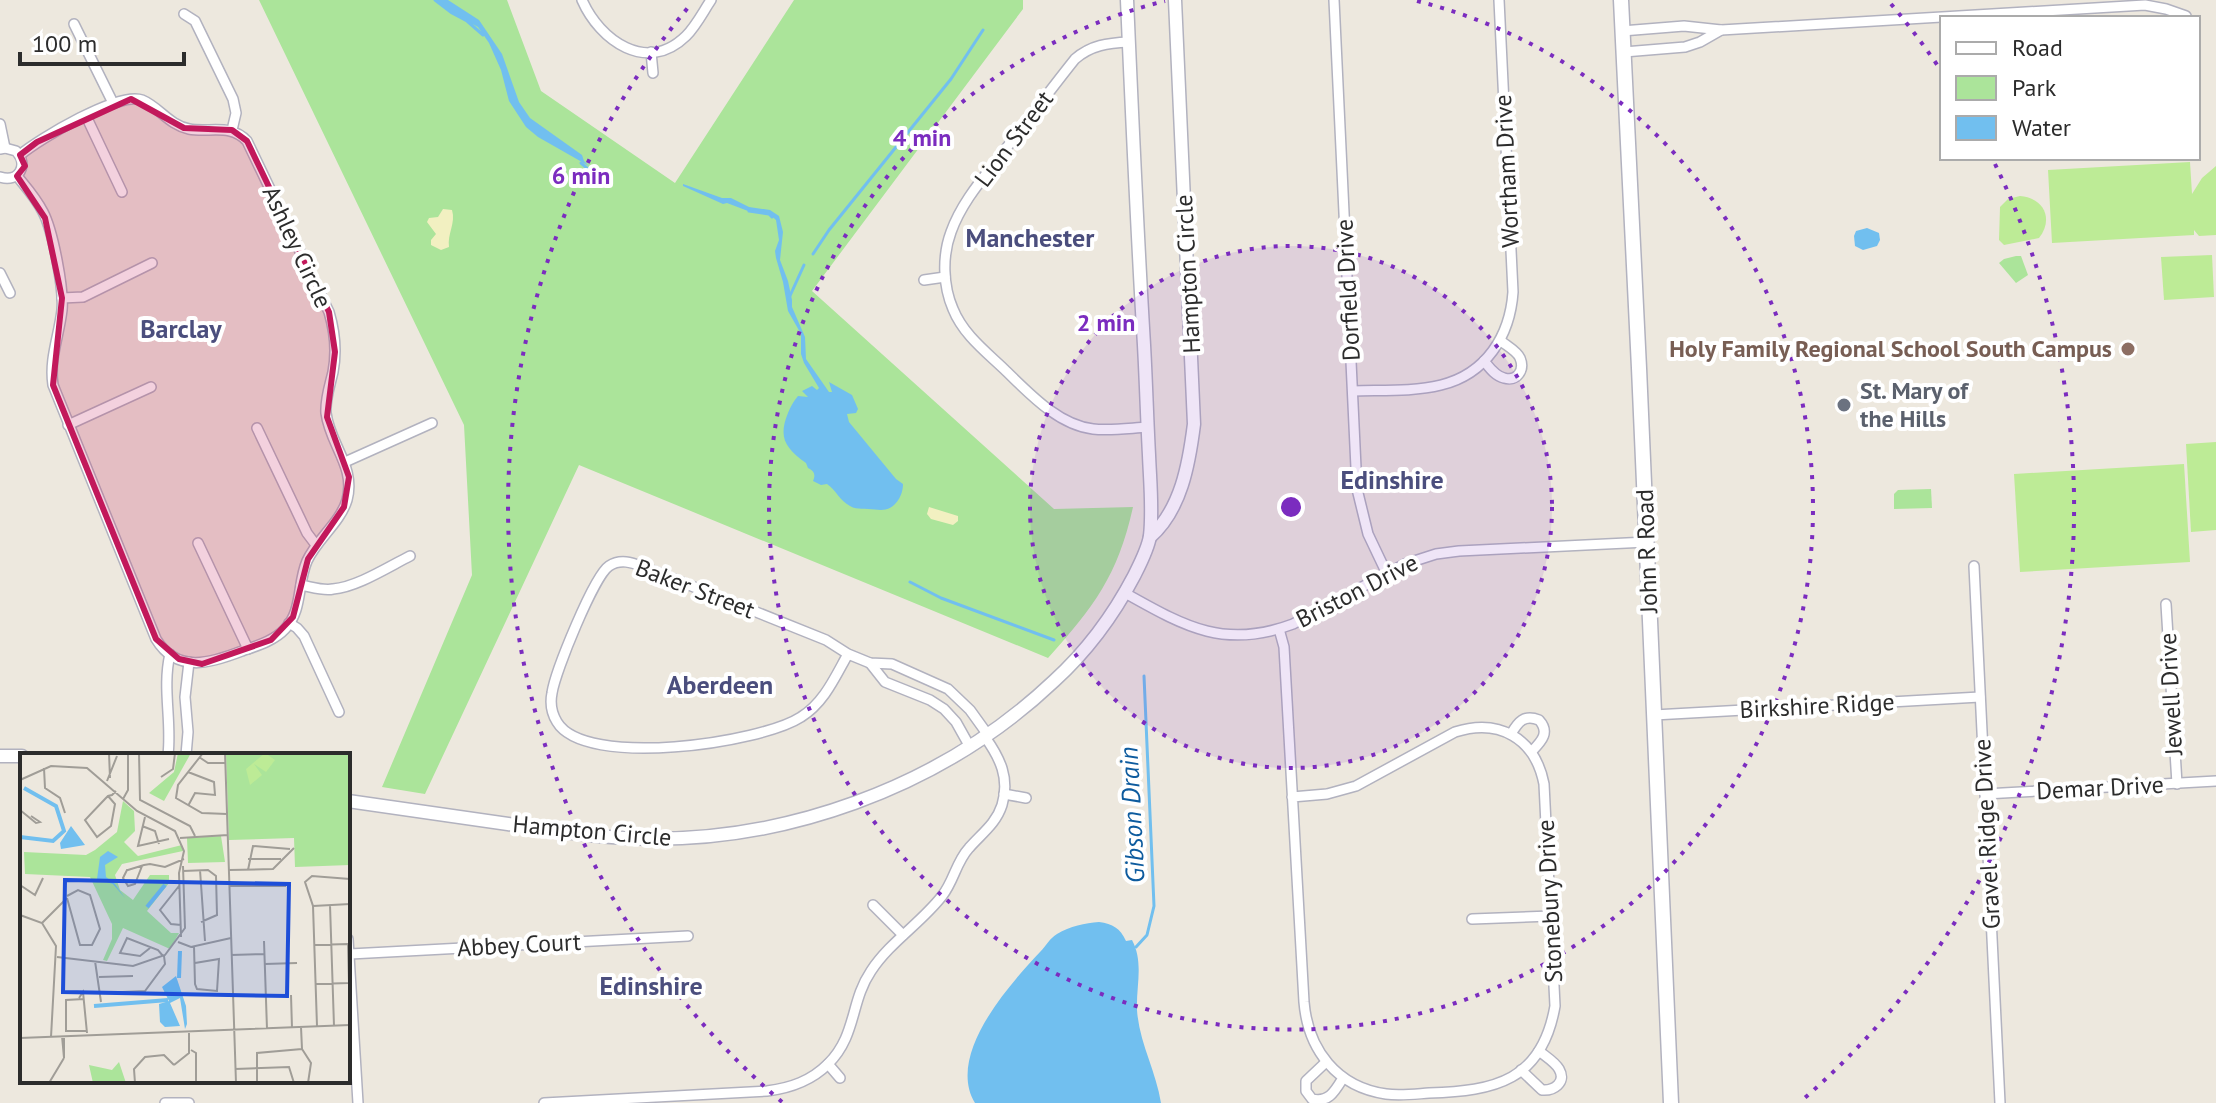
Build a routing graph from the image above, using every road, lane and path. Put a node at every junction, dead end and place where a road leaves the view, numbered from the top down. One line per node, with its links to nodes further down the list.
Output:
1 (582, 0): 16 (street)
2 (711, 0): 16 (street)
3 (1127, 0): 15 (street, Hampton Circle)
4 (1175, 0): 43 (street, Hampton Circle)
5 (1334, 0): 37 (street, Dorfield Drive)
6 (1499, 0): 34 (street, Wortham Drive)
7 (1621, 0): 14 (main road, John R Road)
8 (184, 14): 22 (street)
9 (1968, 16): 10 (street)
10 (2186, 16)
11 (1940, 18): 13 (street)
12 (74, 24): 19 (street)
13 (1721, 30): 14 (street); 17 (street)
14 (1622, 31): 17 (main road, John R Road)
15 (1129, 42): 30 (street, Lion Street); 40 (street, Hampton Circle)
16 (651, 52): 18 (street)
17 (1624, 52): 44 (main road, John R Road)
18 (653, 73)
19 (113, 103): 20 (street); 22 (street)
20 (86, 116): 24 (street); 27 (street)
21 (0, 124): 23 (street)
22 (232, 130): 42 (street, Ashley Circle)
23 (3, 149): 24 (street)
24 (20, 155): 25 (street)
25 (17, 176): 26 (street); 33 (street)
26 (0, 178)
27 (122, 192)
28 (152, 263): 33 (street)
29 (0, 273): 32 (street)
30 (945, 277): 31 (street); 40 (street, Lion Street)
31 (924, 280)
32 (10, 293)
33 (62, 298): 39 (street)
34 (1501, 341): 35 (street, Wortham Drive); 35 (street)
35 (1484, 361): 37 (street, Wortham Drive)
36 (151, 387): 39 (street)
37 (1353, 391): 49 (street, Dorfield Drive)
38 (432, 423): 42 (street)
39 (68, 425): 56 (street)
40 (1148, 427): 43 (street, Hampton Circle)
41 (257, 428): 46 (street)
42 (345, 462): 46 (street, Ashley Circle)
43 (1150, 537): 51 (street, Hampton Circle)
44 (1647, 542): 49 (street, Briston Drive); 64 (main road, John R Road)
45 (198, 543): 55 (street)
46 (316, 545): 50 (street, Ashley Circle)
47 (410, 556): 50 (street)
48 (1974, 566): 61 (street, Gravel Ridge Drive)
49 (1387, 574): 54 (street, Briston Drive)
50 (301, 585): 53 (street, Ashley Circle)
51 (1125, 593): 54 (street, Briston Drive); 68 (street, Hampton Circle)
52 (2166, 604): 74 (street, Jewell Drive)
53 (289, 623): 55 (street); 63 (street)
54 (1279, 629): 77 (street, Stonebury Drive)
55 (248, 649): 58 (street)
56 (170, 654): 58 (street); 66 (street)
57 (848, 654): 57 (street, Baker Street); 59 (street, Baker Street)
58 (189, 662): 65 (street)
59 (870, 663): 60 (street, Baker Street); 62 (street, Baker Street)
60 (939, 684): 62 (street); 68 (street, Baker Street)
61 (1980, 697): 64 (street, Birkshire Ridge); 76 (street, Gravel Ridge Drive)
62 (930, 700): 69 (street, Baker Street)
63 (339, 712)
64 (1654, 715): 96 (main road, John R Road)
65 (187, 718): 66 (street); 72 (street)
66 (168, 719): 71 (street)
67 (1511, 734): 70 (street, Stonebury Drive); 70 (street, Stonebury Drive); 77 (street, Stonebury Drive)
68 (986, 736): 69 (street, Hampton Circle); 75 (street, Baker Street)
69 (970, 747): 79 (street, Hampton Circle)
70 (1532, 751): 81 (street, Stonebury Drive)
71 (168, 753)
72 (186, 753)
73 (2216, 781): 74 (street, Demar Drive)
74 (2177, 784): 76 (street, Demar Drive)
75 (1004, 794): 78 (street); 83 (street)
76 (1985, 794): 97 (street, Gravel Ridge Drive)
77 (1292, 797): 87 (street, Stonebury Drive)
78 (1026, 798)
79 (350, 801)
80 (873, 905): 83 (street)
81 (1551, 916): 82 (street); 86 (street, Stonebury Drive)
82 (1472, 919)
83 (903, 935): 88 (street)
84 (688, 936): 85 (street, Abbey Court)
85 (350, 954): 94 (street)
86 (1539, 1051): 89 (street, Stonebury Drive); 89 (street)
87 (1325, 1063): 91 (street, Stonebury Drive); 91 (street)
88 (828, 1064): 90 (street); 95 (street)
89 (1521, 1070): 91 (street, Stonebury Drive)
90 (840, 1078)
91 (1343, 1078)
92 (165, 1103): 93 (street)
93 (189, 1103)
94 (358, 1103)
95 (544, 1103)
96 (1671, 1103)
97 (2000, 1103)

